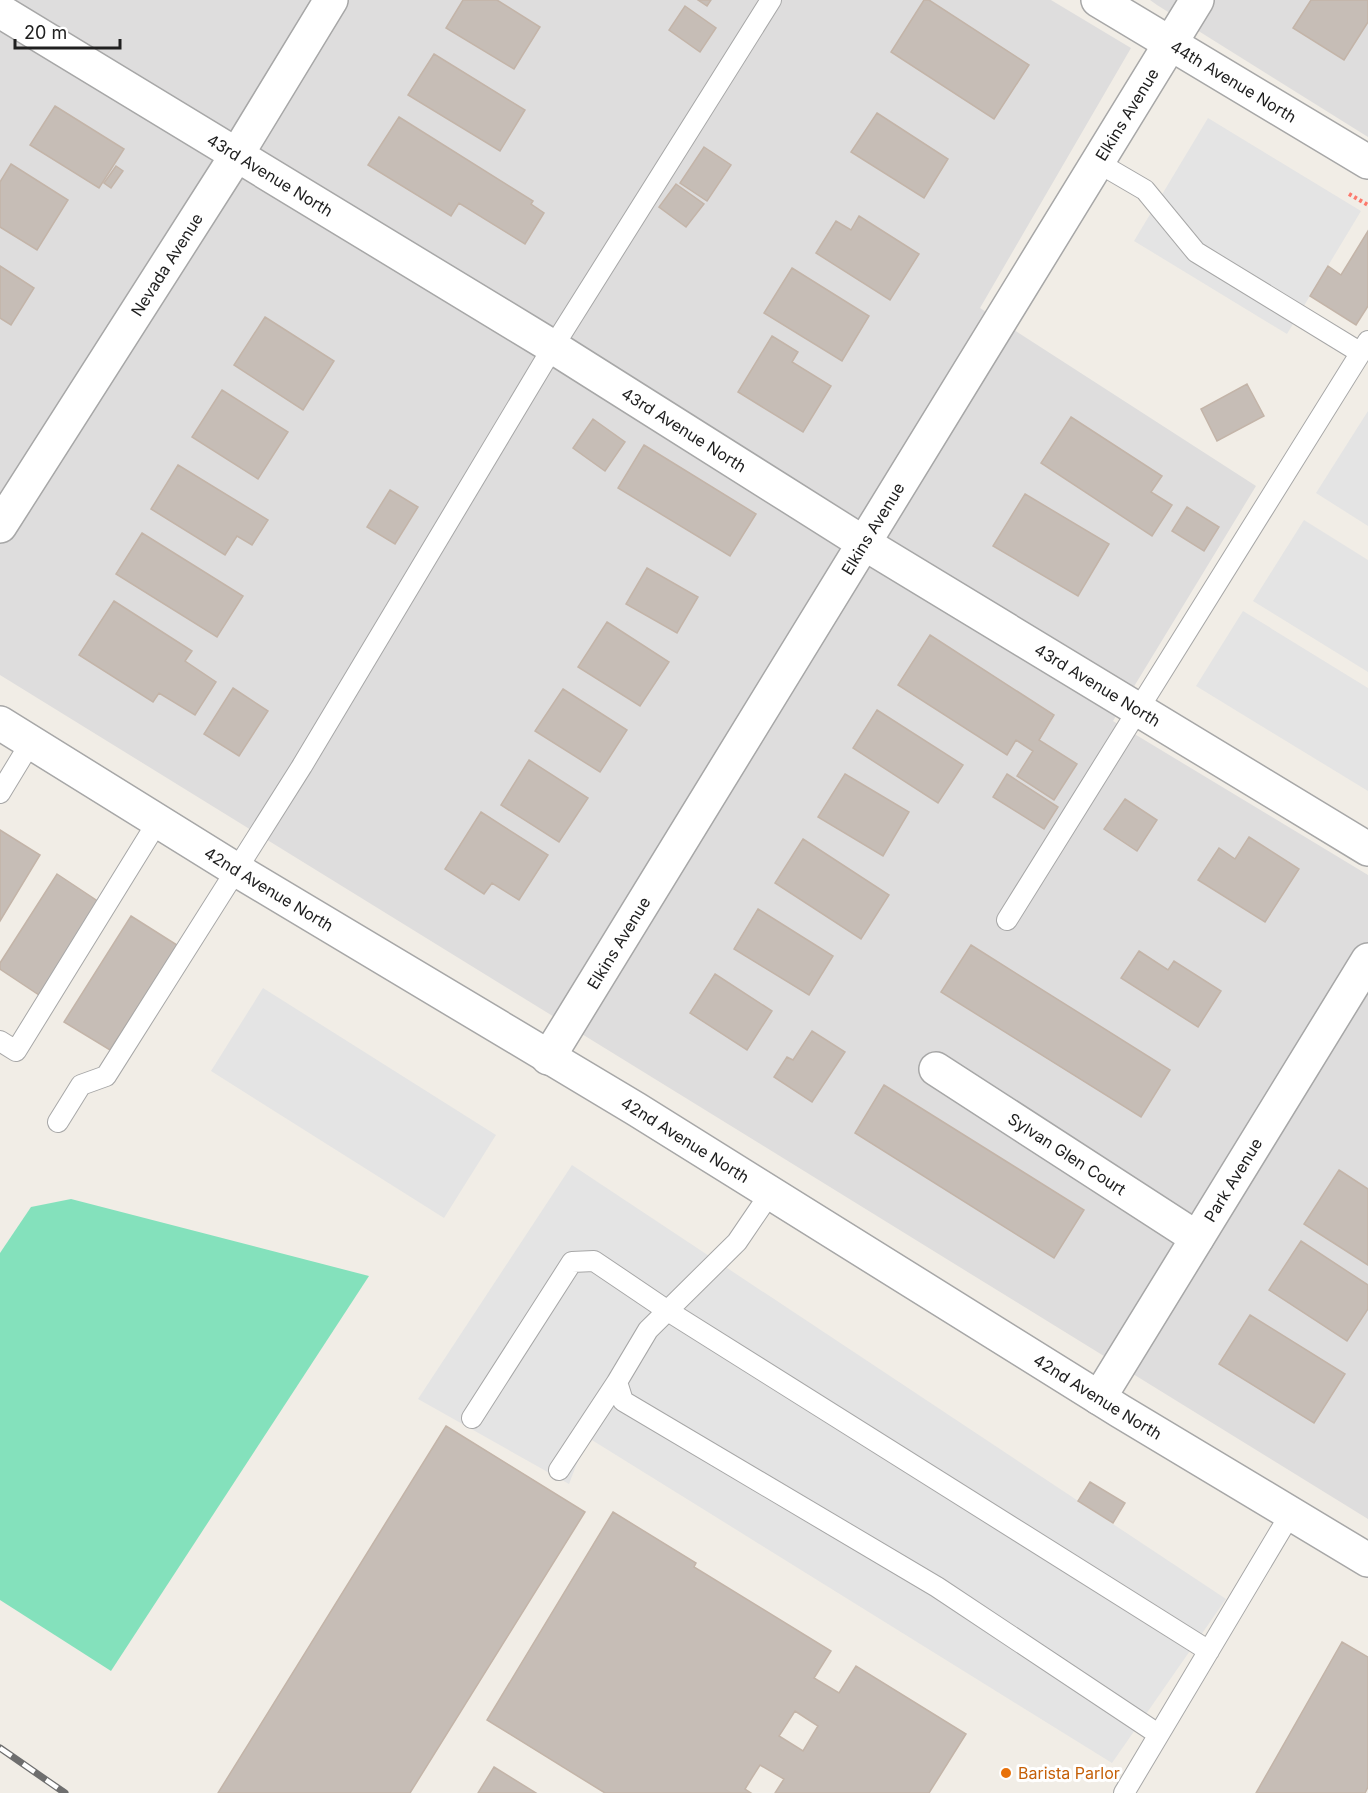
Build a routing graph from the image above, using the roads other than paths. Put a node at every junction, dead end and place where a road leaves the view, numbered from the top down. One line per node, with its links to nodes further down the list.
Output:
1 (331, 0): 7 (street, Nevada Avenue)
2 (771, 0): 10 (lane)
3 (1098, 0): 6 (street, 44th Avenue North)
4 (1197, 0): 6 (street, Elkins Avenue)
5 (0, 11): 7 (street, 43rd Avenue North)
6 (1171, 43): 8 (street, Elkins Avenue); 9 (street, 44th Avenue North)
7 (236, 156): 10 (street, 43rd Avenue North); 12 (street, Nevada Avenue)
8 (1097, 162): 11 (lane); 13 (street, Elkins Avenue)
9 (1368, 162)
10 (553, 347): 13 (street, 43rd Avenue North); 20 (lane)
11 (1364, 347): 14 (lane)
12 (0, 526)
13 (862, 542): 14 (street, 43rd Avenue North); 24 (street, Elkins Avenue)
14 (1140, 711): 19 (street, 43rd Avenue North); 21 (lane)
15 (0, 723): 16 (street, 42nd Avenue North)
16 (31, 742): 17 (lane); 18 (street, 42nd Avenue North)
17 (0, 793)
18 (158, 821): 20 (street, 42nd Avenue North); 23 (lane)
19 (1368, 849)
20 (235, 869): 24 (street, 42nd Avenue North); 26 (lane)
21 (1007, 920)
22 (1368, 960): 28 (street, Park Avenue)
23 (0, 1041)
24 (548, 1058): 27 (street, 42nd Avenue North)
25 (936, 1069): 28 (street, Sylvan Glen Court)
26 (58, 1122)
27 (771, 1192): 29 (lane); 31 (street, 42nd Avenue North)
28 (1197, 1238): 31 (street, Park Avenue)
29 (668, 1311): 30 (lane); 32 (lane); 36 (lane)
30 (617, 1382): 33 (lane); 37 (lane)
31 (1099, 1398): 34 (street, 42nd Avenue North)
32 (472, 1418)
33 (559, 1470)
34 (1290, 1514): 35 (street, 42nd Avenue North); 36 (lane)
35 (1368, 1560)
36 (1209, 1651): 37 (lane)
37 (1158, 1734): 38 (lane)
38 (1124, 1793)

